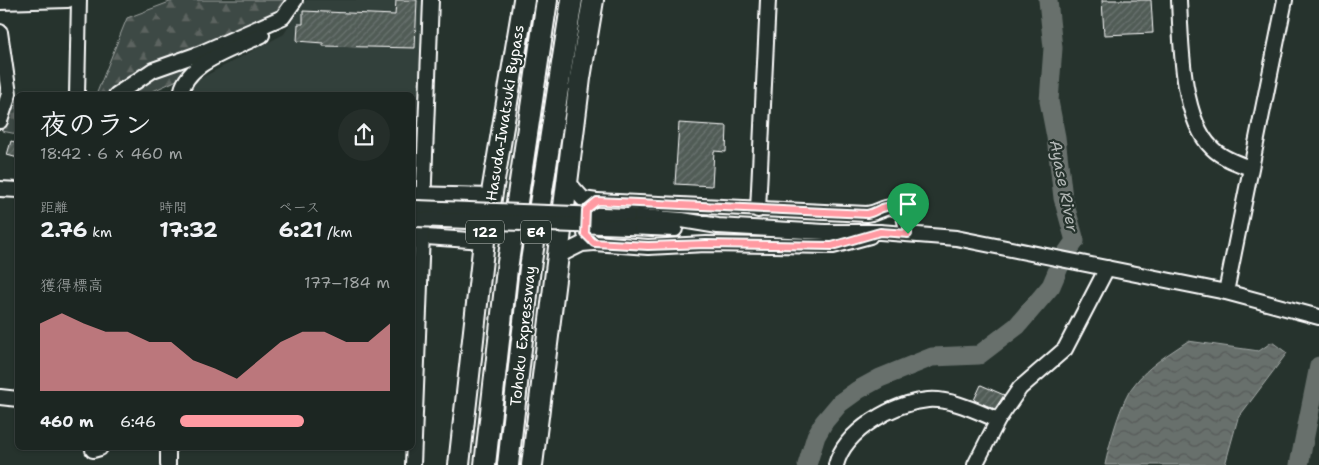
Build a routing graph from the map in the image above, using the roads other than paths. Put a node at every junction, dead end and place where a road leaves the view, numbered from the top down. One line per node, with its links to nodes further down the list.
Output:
1 (68, 0): 12 (street)
2 (79, 0): 15 (street)
3 (295, 0): 13 (street)
4 (431, 0): 24 (street)
5 (524, 0): 25 (highway, Hasuda-Iwatsuki Bypass / 122)
6 (547, 0): 47 (highway, Tohoku Expressway / E4)
7 (572, 0): 48 (highway, Tohoku Expressway / E4)
8 (593, 0): 21 (highway)
9 (768, 0): 27 (street)
10 (1179, 0): 20 (street)
11 (1285, 0): 20 (street)
12 (0, 2)
13 (284, 17): 16 (street); 17 (street)
14 (0, 32): 18 (street)
15 (77, 92)
16 (120, 92)
17 (182, 92)
18 (14, 95): 19 (street)
19 (0, 121)
20 (1250, 168): 36 (street)
21 (567, 181): 26 (street); 34 (highway)
22 (0, 189): 23 (street)
23 (15, 190)
24 (417, 195): 25 (street); 31 (street)
25 (491, 196): 32 (highway, Hasuda-Iwatsuki Bypass / 122)
26 (597, 201): 27 (street); 33 (street)
27 (758, 210): 30 (street)
28 (415, 214): 29 (street, bridge)
29 (880, 232): 30 (street); 33 (street)
30 (908, 234): 35 (street)
31 (416, 236): 32 (street); 37 (street)
32 (484, 241): 46 (highway, Hasuda-Iwatsuki Bypass / 122)
33 (594, 243): 34 (street)
34 (558, 256): 49 (highway)
35 (1107, 268): 36 (street); 41 (street)
36 (1226, 292): 38 (street)
37 (415, 293)
38 (1314, 315)
39 (0, 397): 40 (street)
40 (15, 399)
41 (998, 420): 50 (street); 51 (street)
42 (168, 450): 44 (street)
43 (412, 450): 45 (street)
44 (168, 465)
45 (412, 465)
46 (459, 465)
47 (485, 465)
48 (508, 465)
49 (532, 465)
50 (836, 465)
51 (975, 465)

